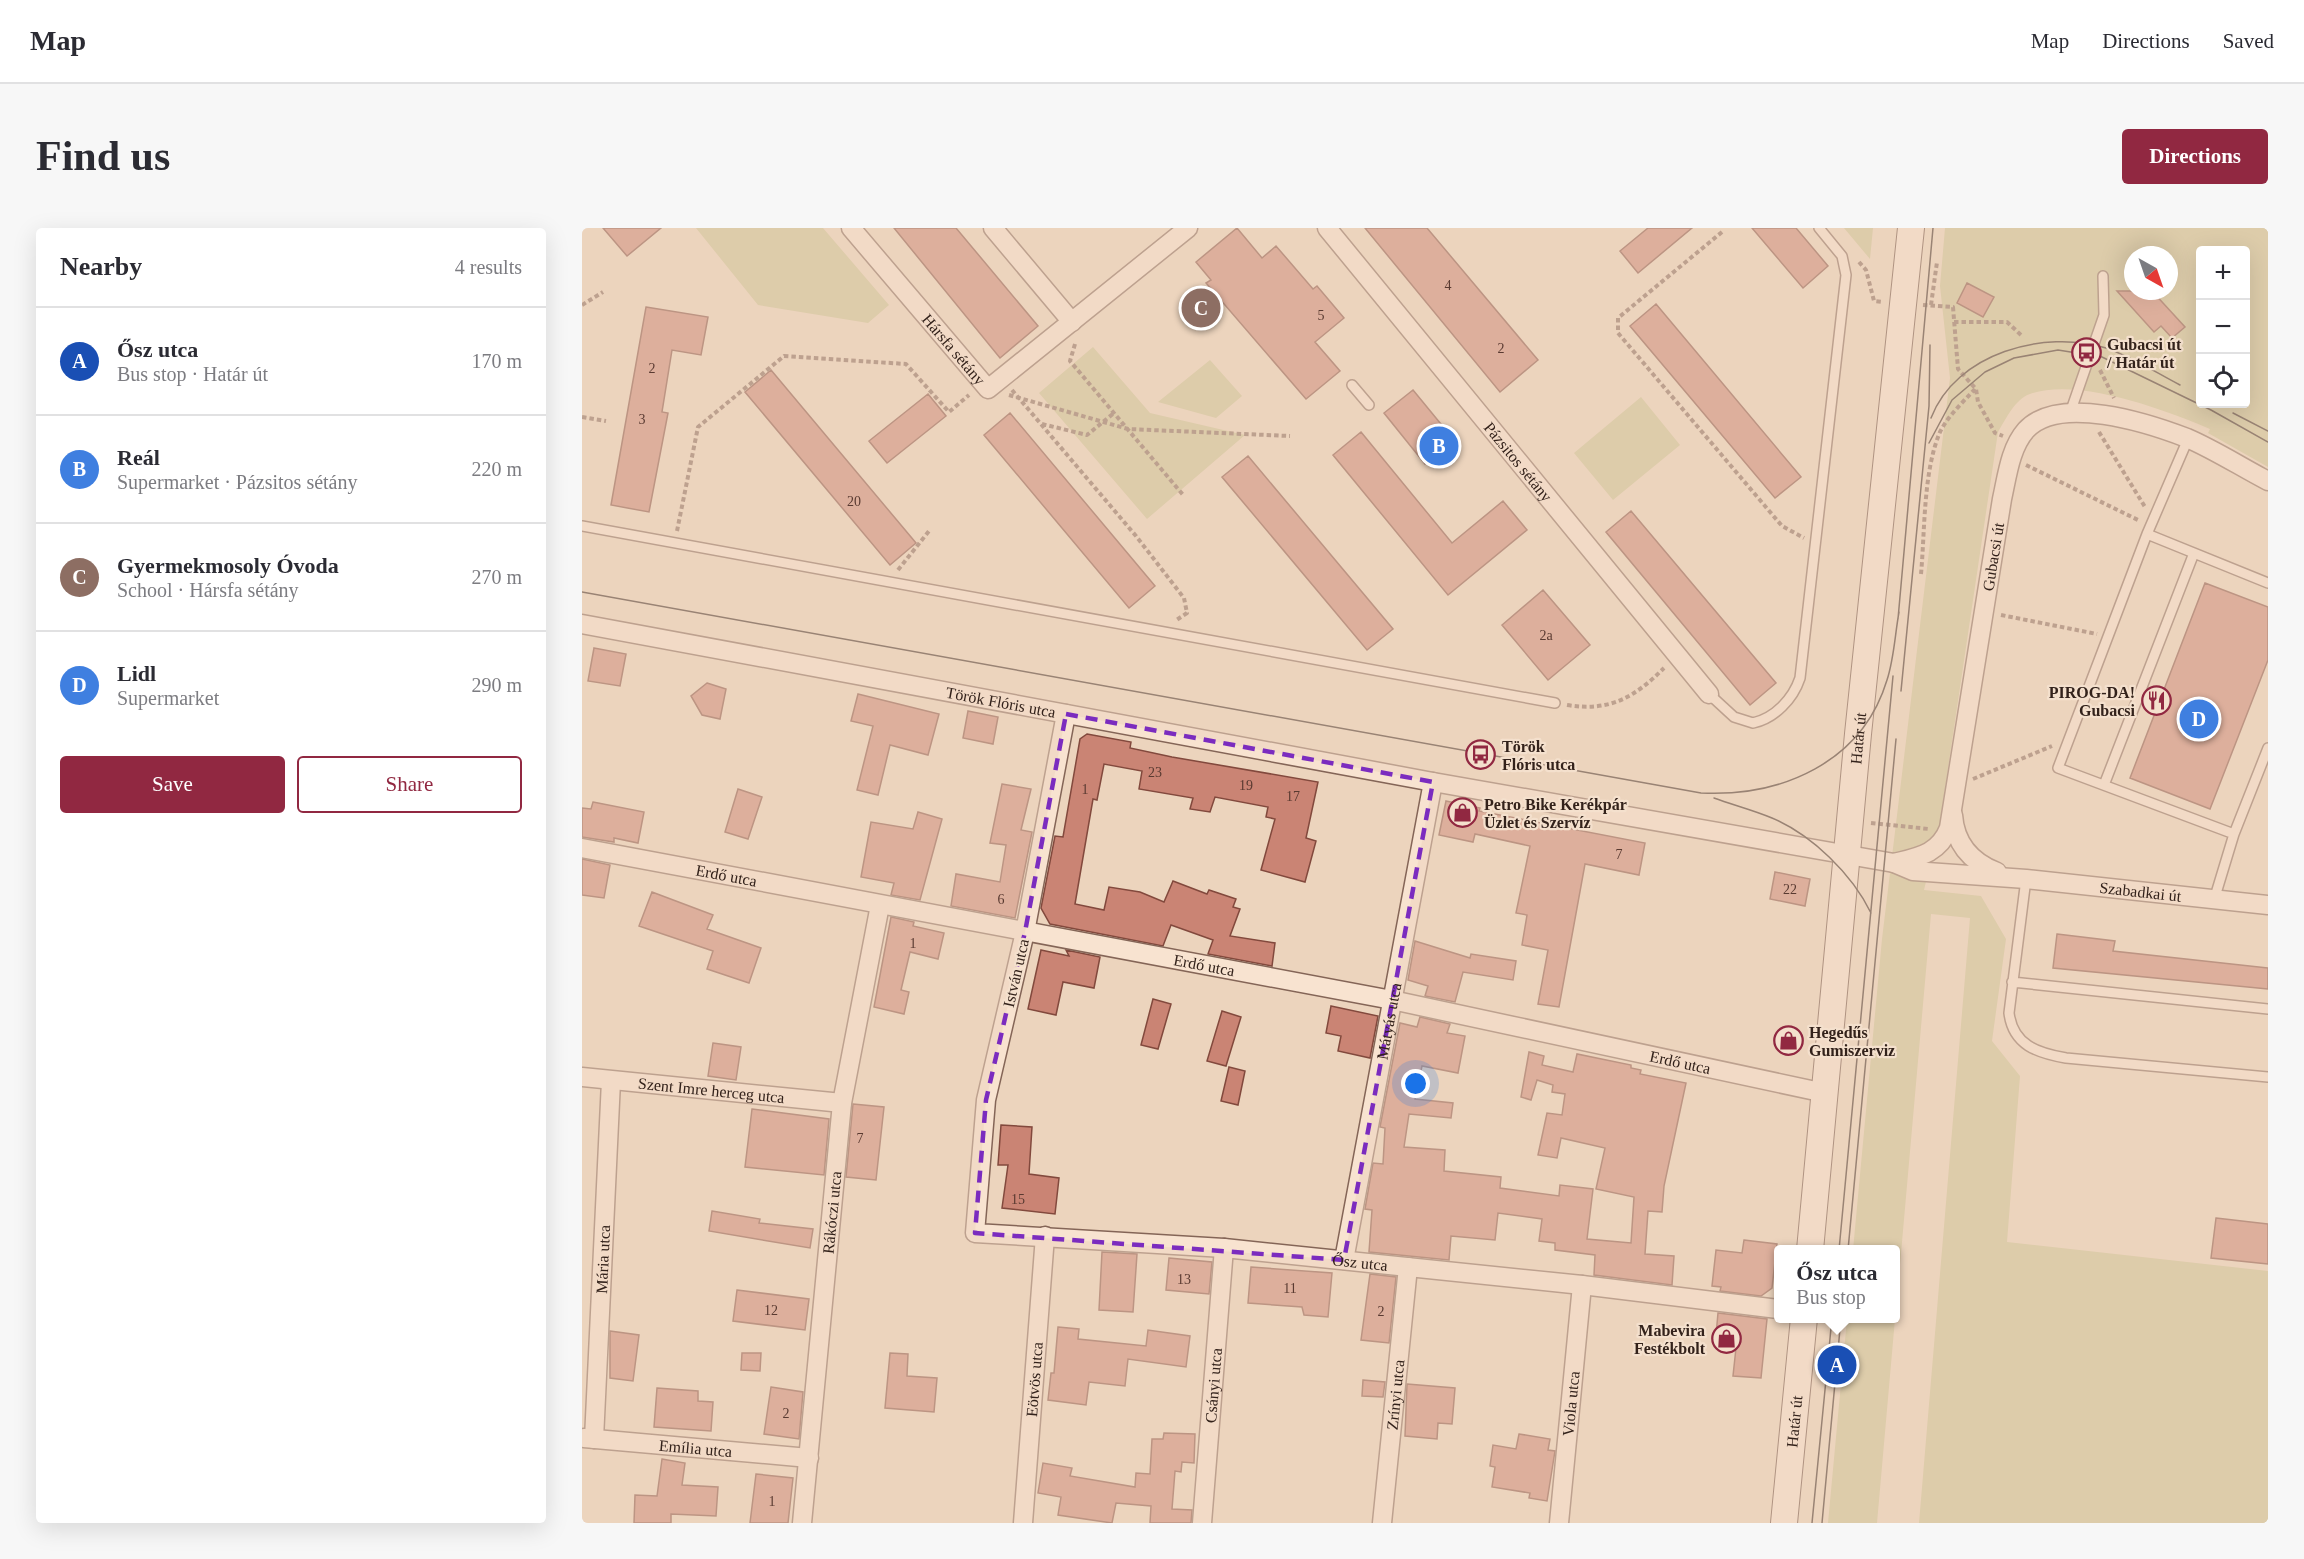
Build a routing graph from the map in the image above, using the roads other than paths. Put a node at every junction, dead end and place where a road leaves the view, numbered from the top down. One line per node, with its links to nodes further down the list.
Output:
1 (851, 228): 8 (street, Hársfa sétány)
2 (993, 228): 8 (street)
3 (1188, 228): 8 (street, Hársfa sétány)
4 (1327, 228): 19 (street, Pázsitos sétány)
5 (1819, 228): 19 (lane)
6 (1911, 228): 28 (main road, Határ út)
7 (2103, 276): 11 (lane)
8 (1072, 322)
9 (1352, 385): 10 (lane)
10 (1369, 405)
11 (2070, 413): 12 (street); 25 (street, Gubacsi út)
12 (2188, 439): 13 (street); 15 (lane)
13 (2268, 481)
14 (582, 526): 20 (lane)
15 (2151, 527): 16 (lane); 24 (lane)
16 (2194, 553): 17 (lane); 24 (lane)
17 (2268, 583)
18 (582, 624): 21 (street, Török Flóris utca)
19 (1709, 694)
20 (1555, 703)
21 (1066, 714): 23 (street, Török Flóris utca); 34 (street, István utca)
22 (2268, 748): 26 (lane)
23 (1433, 782): 28 (street, Török Flóris utca); 36 (street, Mátyás utca)
24 (2104, 784): 26 (lane)
25 (1953, 807): 29 (street, Gubacsi út); 30 (street, Szabadkai út)
26 (2234, 834): 31 (lane)
27 (582, 848): 32 (street, Erdő utca)
28 (1846, 853): 29 (street, Gubacsi út); 41 (main road, Határ út)
29 (1894, 862): 30 (street, Szabadkai út)
30 (2020, 879): 31 (street, Szabadkai út); 35 (lane)
31 (2214, 900): 33 (street, Szabadkai út)
32 (880, 905): 34 (street, Erdő utca); 42 (street, Rákóczi utca)
33 (2268, 905)
34 (1025, 932): 36 (street, Erdő utca); 43 (street, István utca)
35 (2012, 981): 37 (lane); 39 (lane)
36 (1392, 1000): 41 (street, Erdő utca); 47 (street, Mátyás utca)
37 (2268, 1009)
38 (582, 1077): 40 (street, Szent Imre herceg utca)
39 (2268, 1077)
40 (611, 1080): 42 (street, Szent Imre herceg utca); 52 (street, Mária utca)
41 (1825, 1093): 45 (main road, Határ út)
42 (842, 1103): 53 (street, Rákóczi utca)
43 (975, 1233): 44 (street, Ősz utca)
44 (1045, 1236): 46 (street, Ősz utca); 55 (street, Eötvös utca)
45 (1810, 1245)
46 (1224, 1248): 47 (street, Ősz utca); 56 (street, Csányi utca)
47 (1344, 1260): 48 (street, Ősz utca)
48 (1408, 1267): 49 (street, Ősz utca); 57 (street, Zrínyi utca)
49 (1582, 1285): 50 (street, Ősz utca); 58 (street, Viola utca)
50 (1774, 1308)
51 (1804, 1323): 59 (main road, Határ út)
52 (588, 1438): 53 (street, Emília utca)
53 (809, 1458): 54 (street, Rákóczi utca)
54 (802, 1523)
55 (1023, 1523)
56 (1202, 1523)
57 (1382, 1523)
58 (1559, 1523)
59 (1784, 1523)

